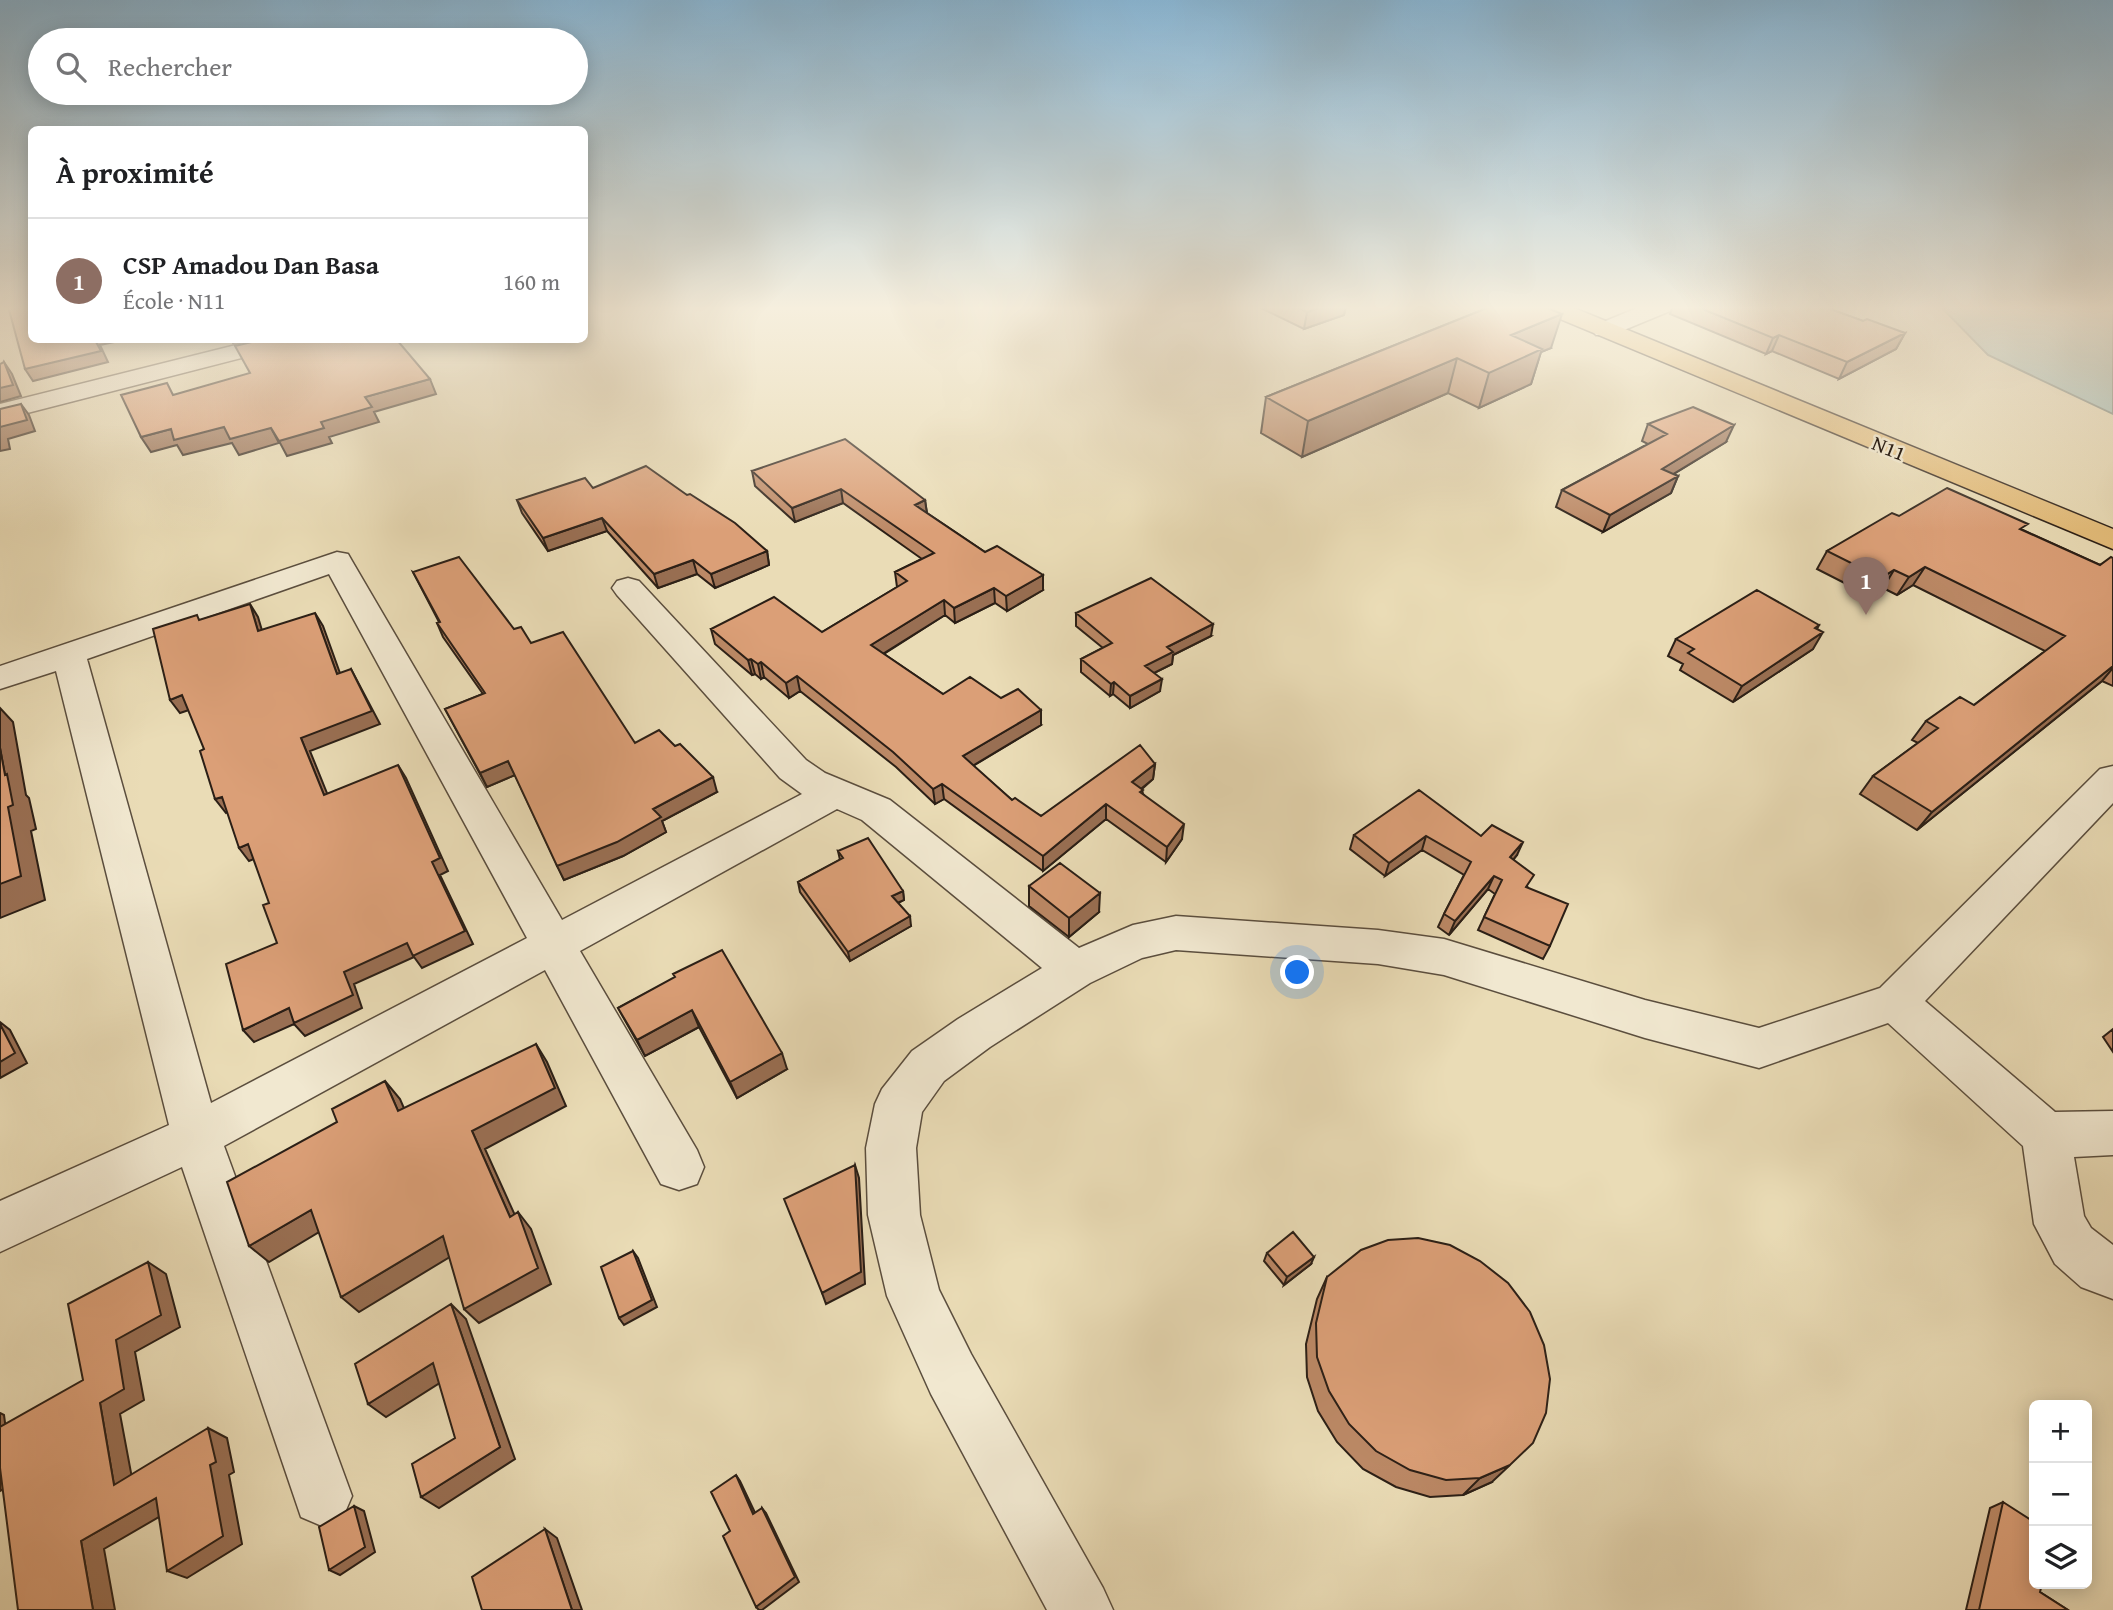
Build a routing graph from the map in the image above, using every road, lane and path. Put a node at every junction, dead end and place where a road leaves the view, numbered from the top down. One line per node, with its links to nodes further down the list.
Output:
1 (121, 381): 3 (street)
2 (1728, 381): 4 (main road, N11)
3 (0, 412)
4 (2113, 540)
5 (628, 588): 9 (street)
6 (69, 654): 7 (street); 10 (street); 15 (street)
7 (0, 678)
8 (2113, 779): 12 (street)
9 (834, 794): 10 (street); 11 (street)
10 (554, 944): 15 (street); 16 (street)
11 (1075, 970): 12 (street); 20 (street)
12 (1895, 1002): 14 (street)
13 (2113, 1133): 14 (street)
14 (2046, 1135): 18 (street)
15 (196, 1136): 17 (street); 19 (street)
16 (679, 1167)
17 (0, 1227)
18 (2113, 1273)
19 (322, 1496)
20 (1082, 1610)

